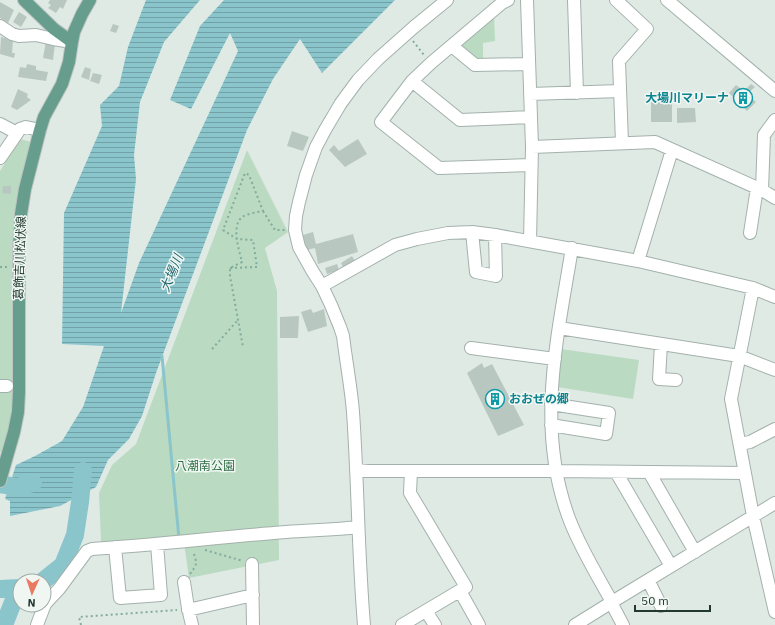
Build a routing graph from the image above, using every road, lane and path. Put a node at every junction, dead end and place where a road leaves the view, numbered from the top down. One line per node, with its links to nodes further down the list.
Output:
1 (90, 0): 11 (main road, 葛飾吉川松伏線)
2 (447, 0): 10 (street)
3 (508, 0): 12 (street)
4 (527, 0): 14 (street)
5 (574, 0): 18 (street)
6 (616, 0): 16 (street)
7 (667, 0): 17 (street)
8 (27, 1): 11 (main road)
9 (0, 26): 11 (street)
10 (407, 32): 13 (path); 33 (street)
11 (72, 42): 23 (main road, 葛飾吉川松伏線)
12 (452, 46): 13 (street); 14 (street)
13 (431, 63): 15 (street)
14 (529, 64): 19 (street)
15 (412, 81): 20 (street); 29 (street)
16 (620, 91): 18 (street); 25 (street)
17 (775, 91)
18 (577, 93): 19 (street)
19 (530, 94): 20 (street)
20 (531, 117): 26 (street)
21 (775, 120): 30 (street)
22 (0, 124): 24 (street)
23 (40, 130): 24 (street); 67 (main road, 葛飾吉川松伏線)
24 (17, 133): 28 (street)
25 (622, 143): 26 (street); 27 (street)
26 (532, 147): 29 (street)
27 (672, 150): 30 (street); 40 (street)
28 (0, 158)
29 (531, 165): 38 (street)
30 (759, 189): 31 (street); 35 (street)
31 (775, 198)
32 (263, 211): 33 (path); 37 (path); 37 (path)
33 (295, 230): 44 (street)
34 (472, 232): 36 (street); 36 (street); 44 (street)
35 (750, 233)
36 (495, 235): 38 (street)
37 (237, 239): 43 (path); 43 (path)
38 (530, 241): 39 (street)
39 (572, 248): 40 (street); 48 (street)
40 (638, 261): 45 (street)
41 (0, 267): 42 (path)
42 (9, 267)
43 (230, 268): 47 (path)
44 (322, 286): 61 (street)
45 (753, 288): 46 (street); 53 (street)
46 (775, 297)
47 (238, 320): 50 (path); 52 (path)
48 (559, 328): 49 (street); 54 (street)
49 (661, 344): 53 (street); 56 (street)
50 (243, 347)
51 (471, 348): 54 (street)
52 (212, 349)
53 (739, 356): 55 (street); 60 (street)
54 (555, 359): 57 (street)
55 (775, 370)
56 (676, 380)
57 (551, 404): 58 (street); 58 (street)
58 (551, 425): 63 (street)
59 (775, 429): 60 (street)
60 (740, 444): 66 (street)
61 (356, 470): 62 (street); 70 (street)
62 (411, 471): 63 (street); 81 (street)
63 (556, 471): 64 (street); 83 (street)
64 (616, 472): 65 (street); 77 (street)
65 (649, 472): 66 (street); 75 (street)
66 (745, 473): 69 (street)
67 (0, 481)
68 (775, 504): 69 (street)
69 (753, 516): 75 (street); 80 (street)
70 (358, 527): 71 (street); 92 (street)
71 (181, 542): 72 (street); 79 (path)
72 (157, 544): 73 (street); 73 (street)
73 (115, 547): 88 (street)
74 (199, 549): 76 (path)
75 (695, 552): 77 (street)
76 (252, 564): 82 (street)
77 (671, 566): 78 (street)
78 (648, 580): 83 (street); 84 (street)
79 (184, 582): 85 (street)
80 (772, 582): 86 (street)
81 (460, 591): 87 (street); 95 (street)
82 (253, 595): 85 (street); 91 (street)
83 (612, 602): 96 (street); 97 (street)
84 (661, 606)
85 (188, 609): 89 (path); 90 (street)
86 (775, 609)
87 (426, 610): 93 (street); 94 (street)
88 (37, 625)
89 (80, 625)
90 (192, 625)
91 (254, 625)
92 (364, 625)
93 (402, 625)
94 (435, 625)
95 (479, 625)
96 (575, 625)
97 (624, 625)

